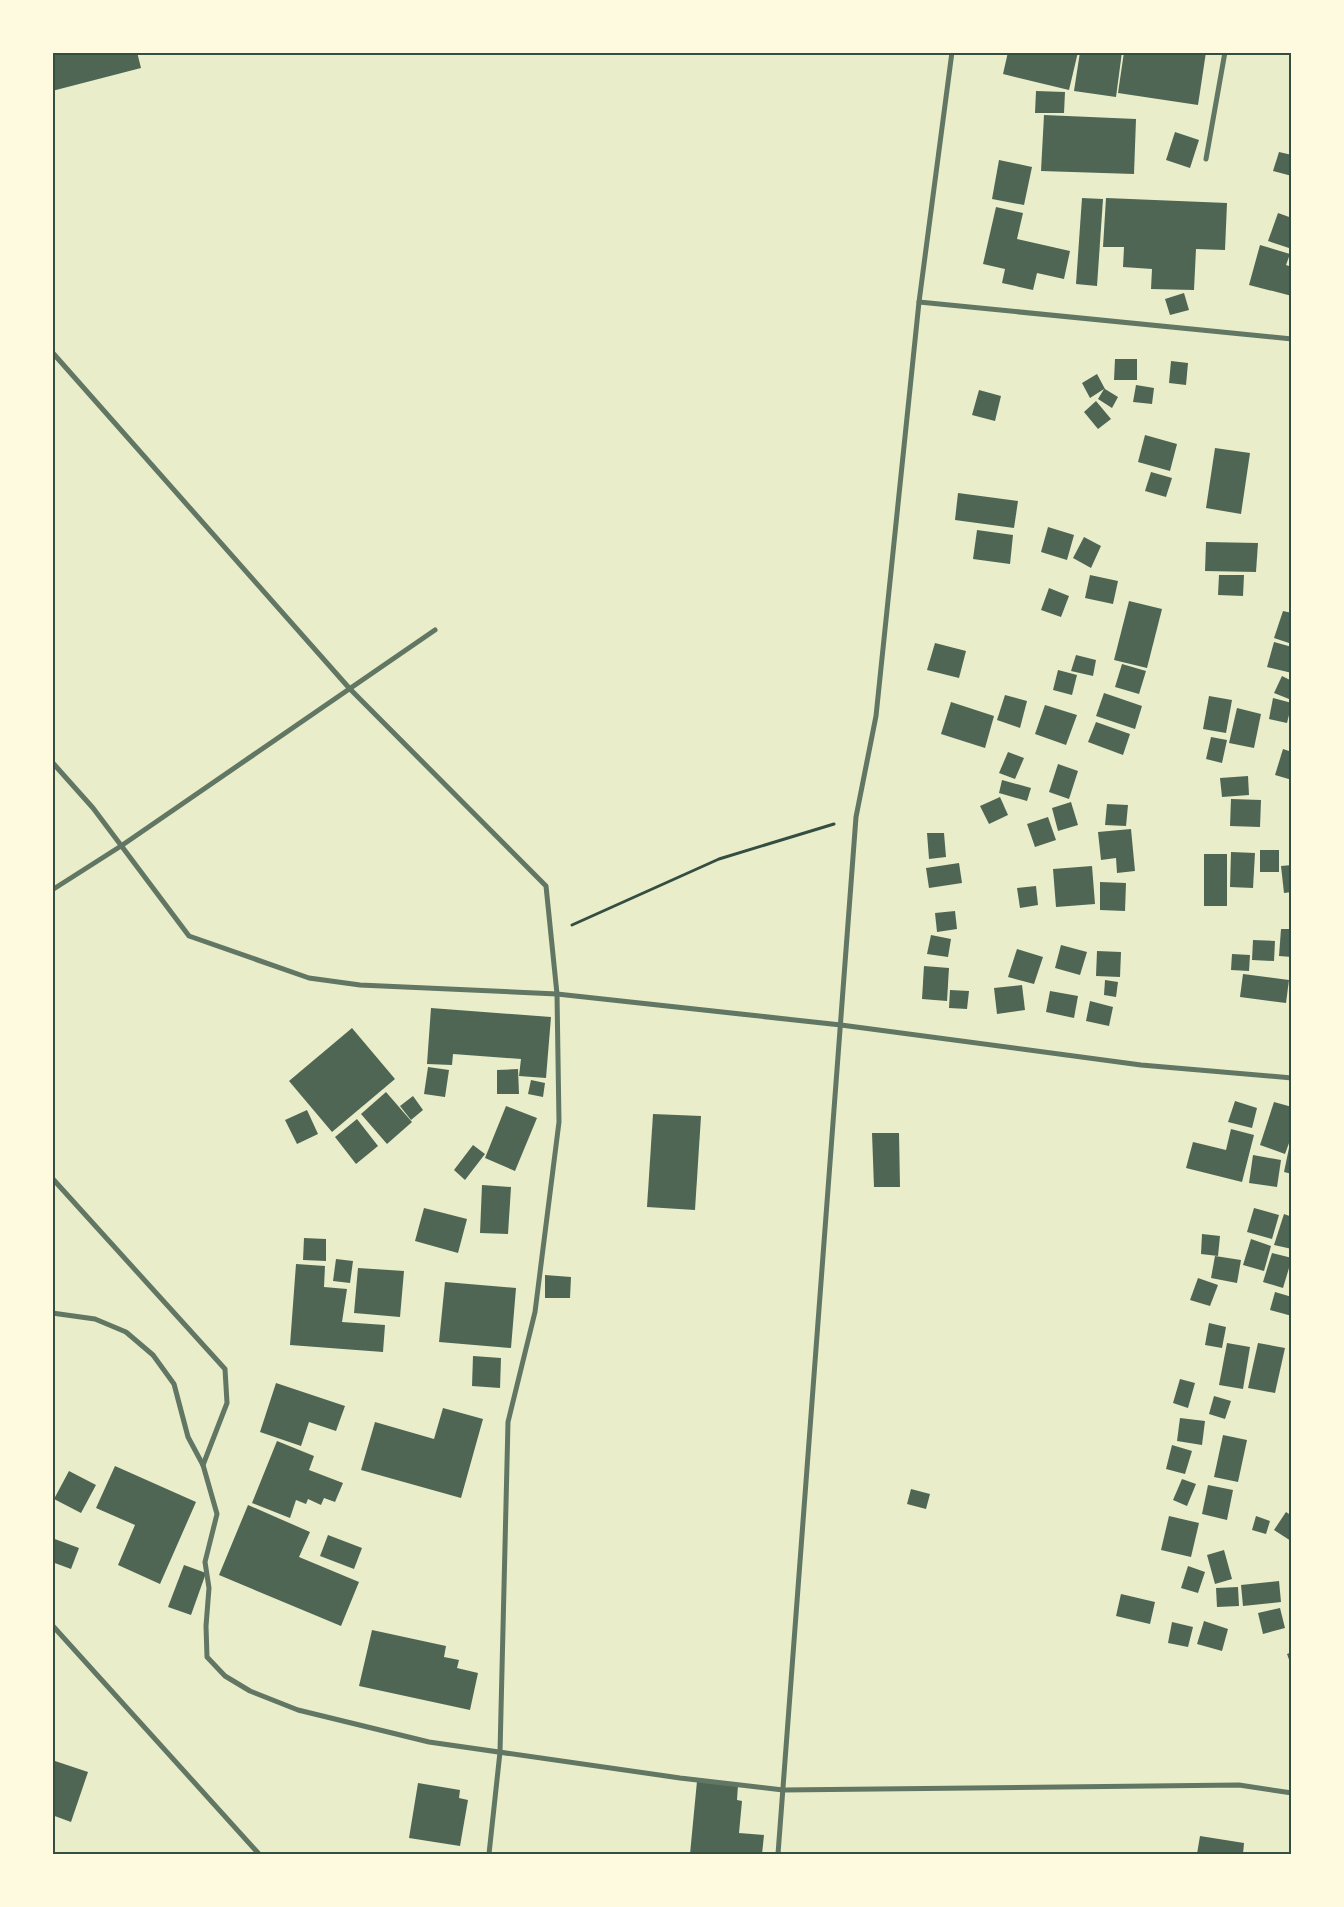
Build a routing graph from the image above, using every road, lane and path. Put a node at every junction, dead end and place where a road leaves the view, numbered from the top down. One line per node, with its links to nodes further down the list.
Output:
1 (952, 52): 4 (street)
2 (1225, 52): 3 (street)
3 (1206, 158)
4 (919, 302): 5 (street); 10 (street)
5 (1292, 339)
6 (52, 352): 8 (street)
7 (435, 630): 8 (street)
8 (350, 689): 11 (street); 13 (street)
9 (52, 762): 11 (street)
10 (856, 817): 13 (path); 15 (street)
11 (121, 846): 12 (street); 14 (street)
12 (52, 890)
13 (549, 935): 14 (street)
14 (557, 994): 15 (street); 21 (street)
15 (841, 1025): 16 (street); 22 (street)
16 (1292, 1078)
17 (52, 1178): 19 (street)
18 (52, 1313): 19 (street)
19 (203, 1464): 21 (street)
20 (52, 1625): 24 (street)
21 (500, 1752): 22 (street); 25 (street)
22 (784, 1790): 23 (street); 26 (street)
23 (1292, 1793)
24 (259, 1854)
25 (489, 1854)
26 (778, 1854)

